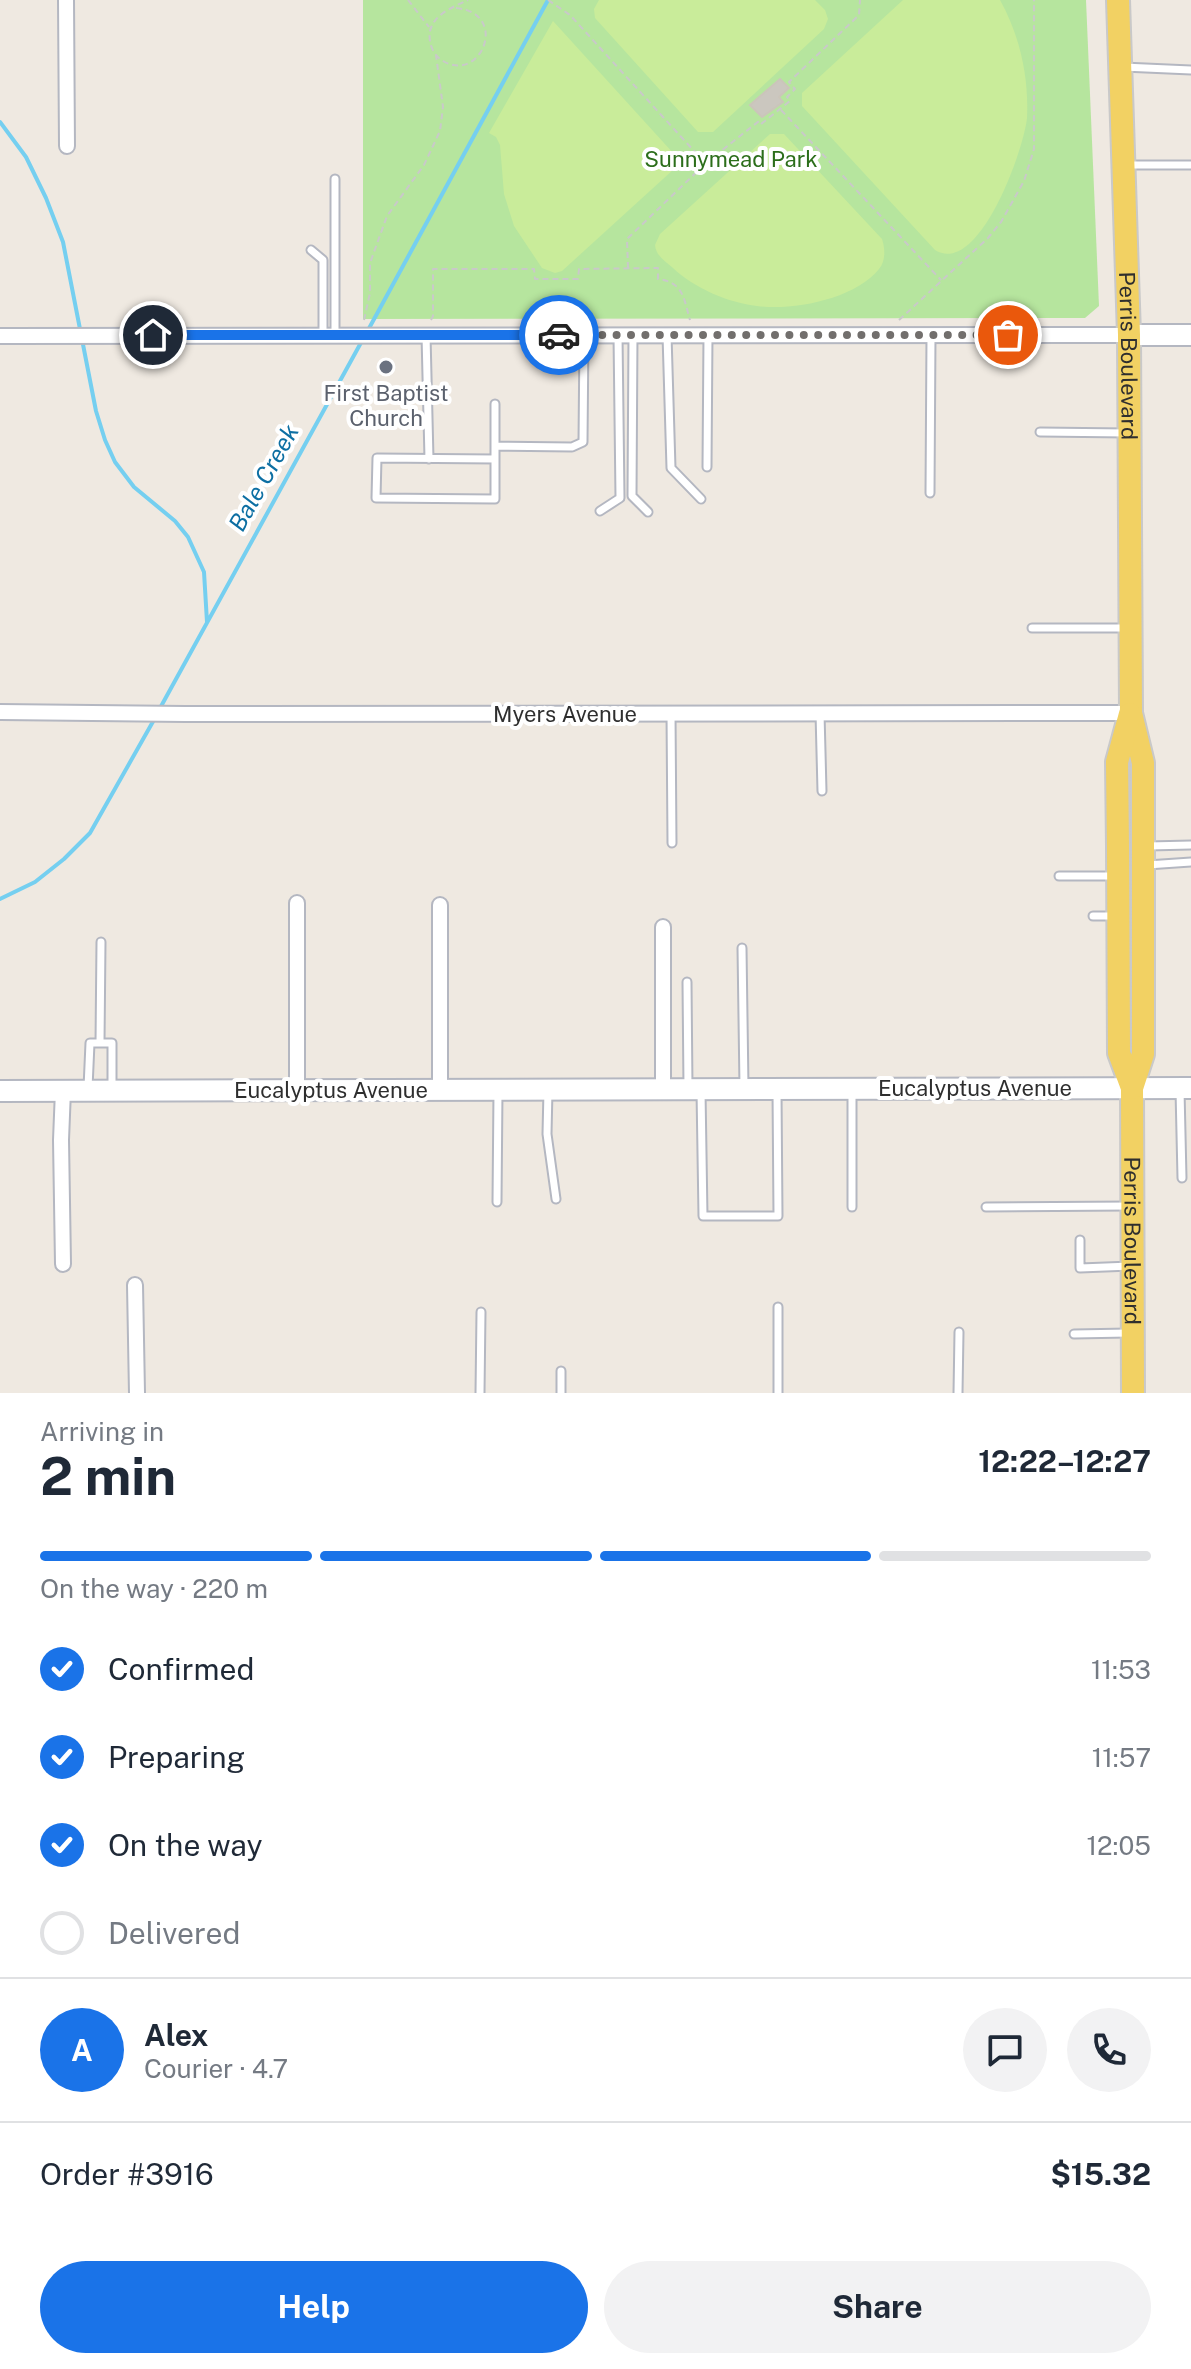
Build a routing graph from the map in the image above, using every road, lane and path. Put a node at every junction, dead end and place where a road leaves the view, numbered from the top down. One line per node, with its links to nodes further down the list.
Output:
1 (66, 0): 15 (street)
2 (408, 0): 9 (path)
3 (468, 0): 8 (path)
4 (548, 0): 16 (path)
5 (860, 0): 14 (path)
6 (1034, 0): 22 (path)
7 (1118, 0): 12 (main road, Perris Boulevard)
8 (456, 8): 9 (path); 11 (path)
9 (430, 31): 10 (path); 11 (path)
10 (435, 34)
11 (436, 55): 25 (path)
12 (1120, 67): 13 (lane); 17 (main road, Perris Boulevard)
13 (1191, 70)
14 (780, 108): 16 (path); 22 (path)
15 (67, 146)
16 (706, 163): 21 (path)
17 (1123, 165): 18 (lane); 33 (main road, Perris Boulevard)
18 (1191, 165)
19 (335, 179): 27 (lane)
20 (311, 250): 27 (lane)
21 (628, 268): 23 (path); 26 (path)
22 (942, 281): 24 (path)
23 (690, 320)
24 (899, 320)
25 (366, 328): 26 (street); 27 (street)
26 (428, 328): 28 (street); 40 (lane)
27 (329, 335): 35 (street)
28 (584, 335): 29 (street); 39 (lane)
29 (625, 335): 30 (street); 45 (lane); 46 (lane)
30 (667, 335): 31 (street); 44 (lane)
31 (708, 335): 32 (street); 42 (lane)
32 (931, 335): 33 (street); 43 (lane)
33 (1129, 335): 34 (street); 38 (main road, Perris Boulevard)
34 (1191, 335)
35 (0, 336)
36 (495, 404): 39 (lane)
37 (1040, 432): 38 (lane)
38 (1129, 433): 48 (main road, Perris Boulevard)
39 (495, 446): 41 (lane)
40 (429, 459): 41 (lane); 41 (lane)
41 (495, 459)
42 (707, 467)
43 (930, 493)
44 (701, 499)
45 (600, 511)
46 (648, 512)
47 (1032, 628): 48 (lane)
48 (1130, 628): 52 (main road, Perris Boulevard)
49 (0, 712): 50 (street, Myers Avenue)
50 (671, 713): 51 (street, Myers Avenue); 54 (lane)
51 (820, 713): 52 (street, Myers Avenue); 53 (lane)
52 (1131, 713): 56 (main road, Perris Boulevard); 59 (main road, Perris Boulevard)
53 (822, 791)
54 (672, 843)
55 (1191, 845): 56 (lane)
56 (1142, 856): 57 (lane); 69 (main road, Perris Boulevard)
57 (1191, 862)
58 (1059, 876): 59 (lane)
59 (1118, 876): 63 (main road, Perris Boulevard)
60 (297, 903): 82 (street)
61 (440, 905): 71 (street)
62 (1093, 916): 63 (lane)
63 (1118, 916): 69 (main road, Perris Boulevard)
64 (663, 927): 74 (street)
65 (101, 942): 68 (lane)
66 (742, 948): 76 (lane)
67 (687, 982): 75 (lane)
68 (100, 1043): 80 (lane); 81 (lane)
69 (1132, 1088): 70 (street, Eucalyptus Avenue); 78 (street, Eucalyptus Avenue); 87 (main road, Perris Boulevard)
70 (1186, 1088): 84 (lane)
71 (440, 1089): 72 (street, Eucalyptus Avenue); 82 (street, Eucalyptus Avenue)
72 (498, 1089): 73 (street, Eucalyptus Avenue); 86 (lane)
73 (548, 1089): 74 (street, Eucalyptus Avenue); 85 (lane)
74 (663, 1089): 75 (street, Eucalyptus Avenue)
75 (695, 1089): 76 (street, Eucalyptus Avenue); 77 (lane)
76 (744, 1089): 77 (street, Eucalyptus Avenue)
77 (777, 1089): 78 (street, Eucalyptus Avenue)
78 (852, 1089): 88 (lane)
79 (63, 1090): 80 (street, Eucalyptus Avenue); 83 (street, Eucalyptus Avenue); 91 (street)
80 (88, 1090): 81 (street, Eucalyptus Avenue)
81 (112, 1090): 82 (street, Eucalyptus Avenue)
82 (297, 1090)
83 (0, 1091)
84 (1182, 1178)
85 (556, 1199)
86 (497, 1202)
87 (1133, 1206): 89 (lane); 92 (main road, Perris Boulevard)
88 (852, 1207)
89 (986, 1207)
90 (1080, 1240): 92 (lane)
91 (63, 1264)
92 (1133, 1266): 97 (main road, Perris Boulevard)
93 (135, 1285): 100 (street)
94 (778, 1307): 103 (lane)
95 (481, 1312): 101 (lane)
96 (959, 1332): 104 (lane)
97 (1133, 1333): 98 (lane); 105 (main road, Perris Boulevard)
98 (1074, 1334)
99 (561, 1371): 102 (lane)
100 (137, 1393)
101 (480, 1393)
102 (561, 1393)
103 (778, 1393)
104 (958, 1393)
105 (1133, 1393)

